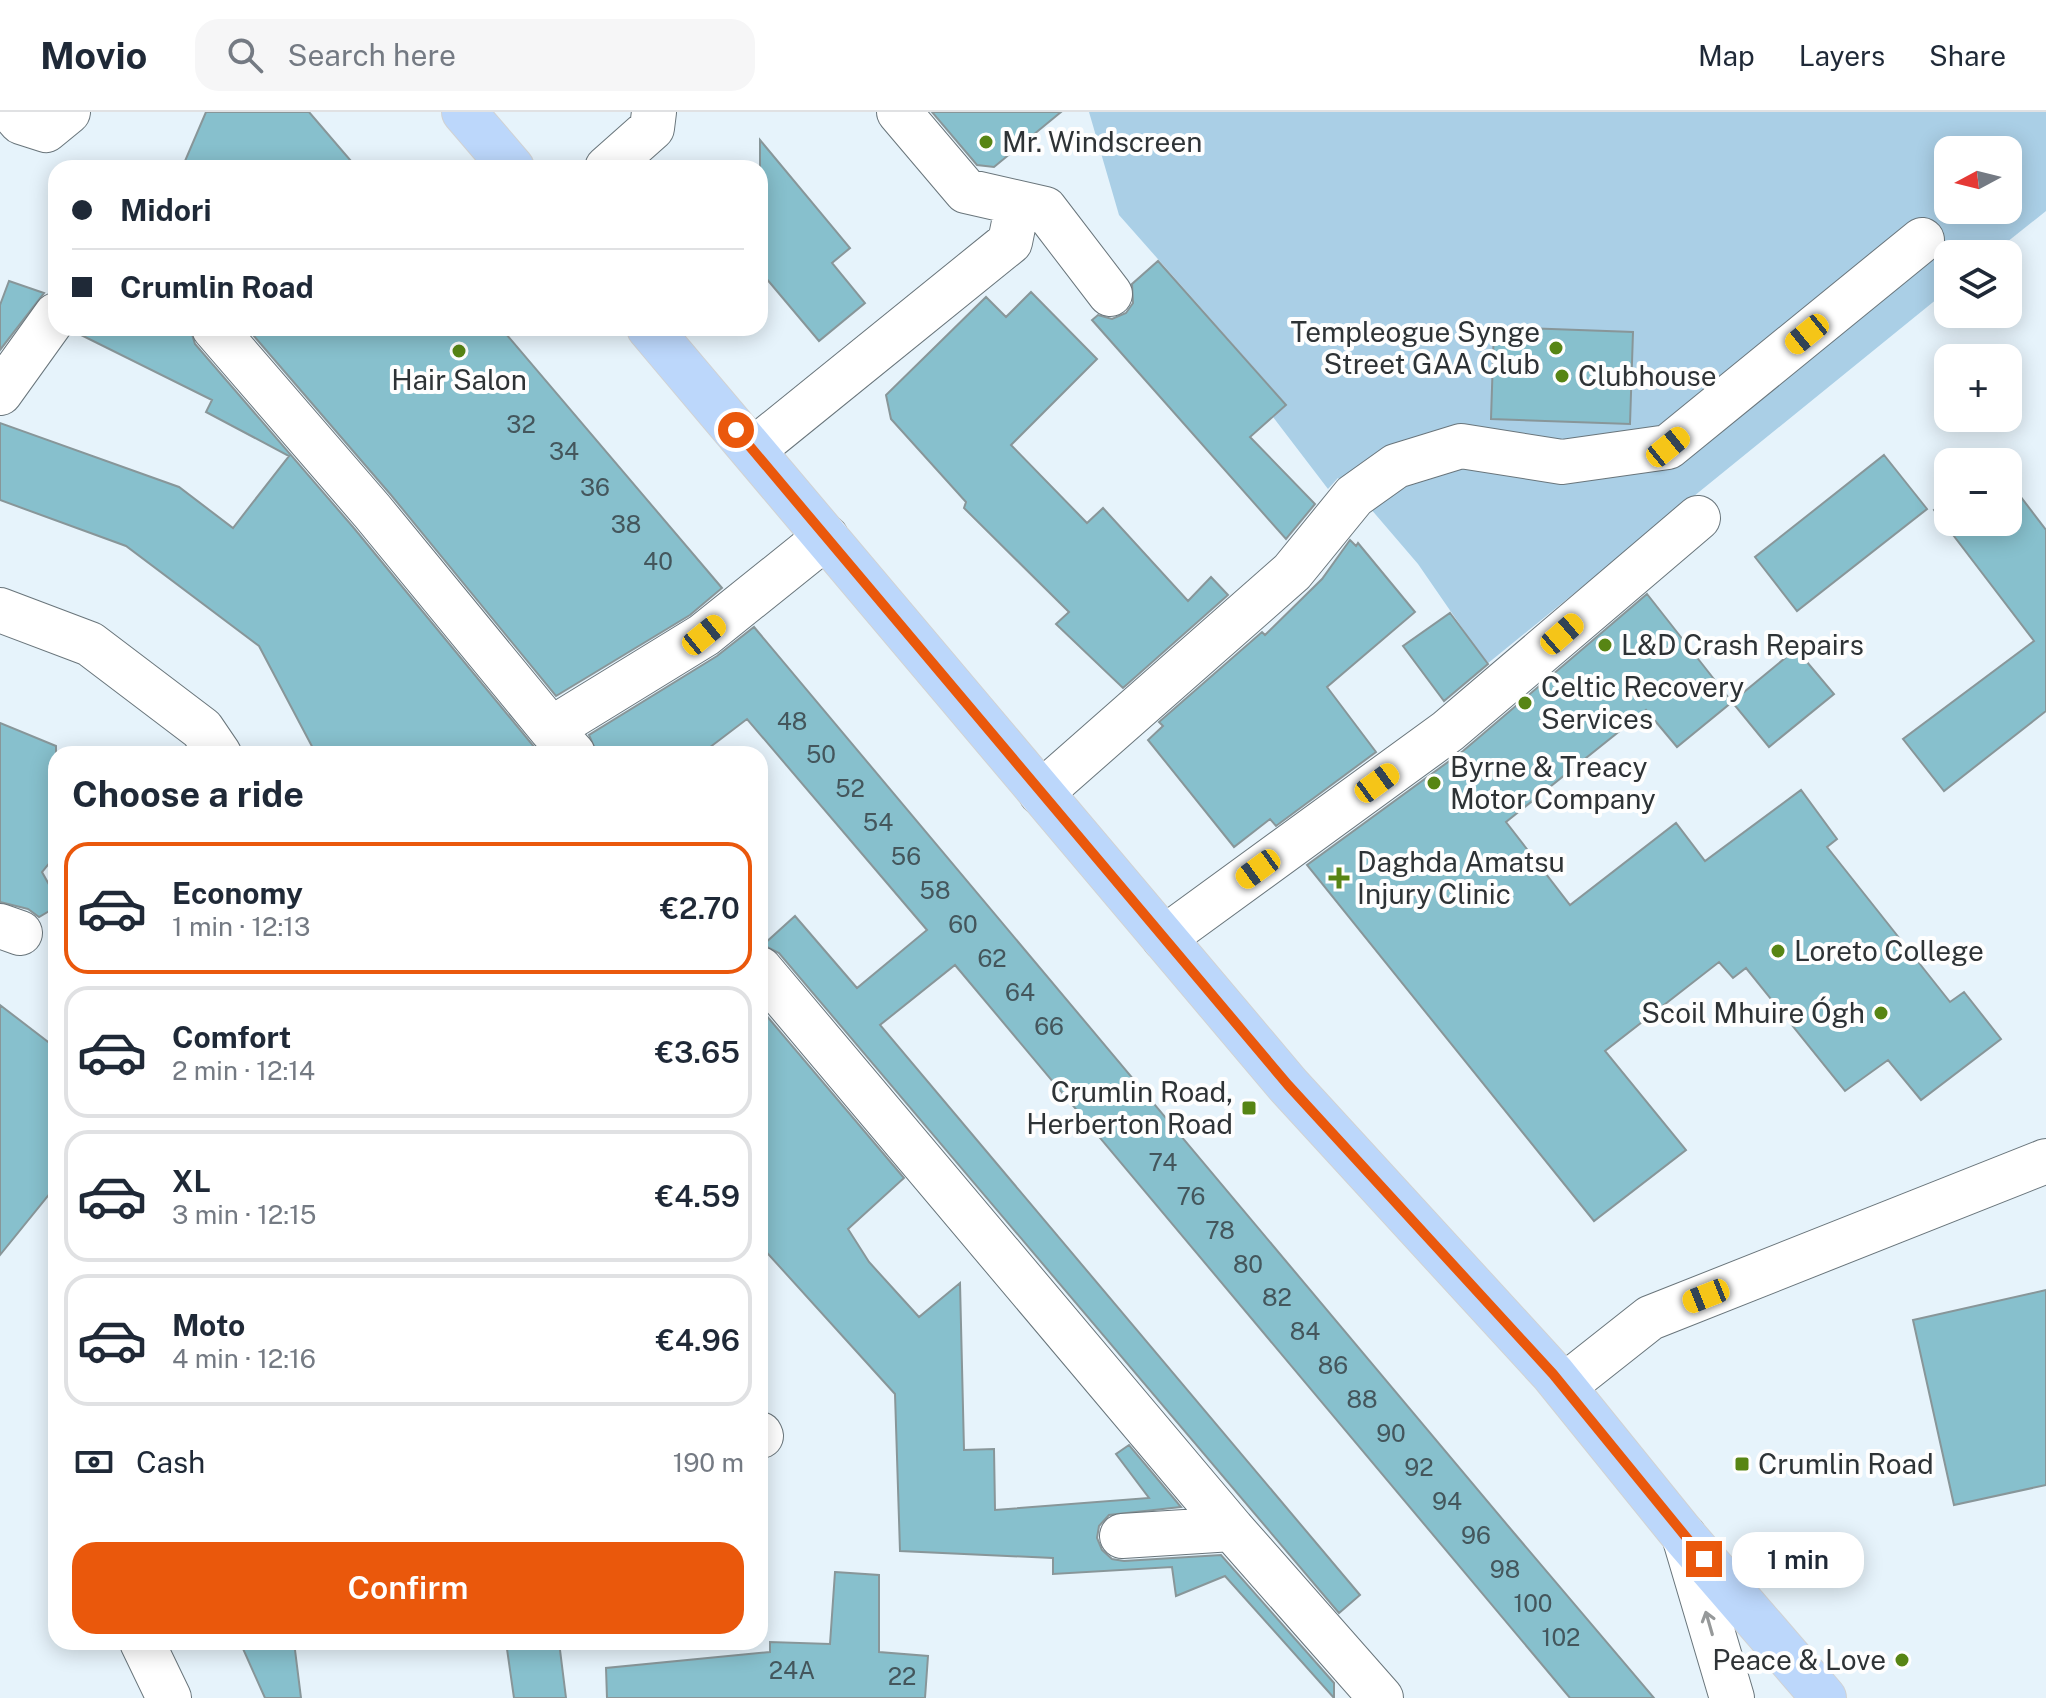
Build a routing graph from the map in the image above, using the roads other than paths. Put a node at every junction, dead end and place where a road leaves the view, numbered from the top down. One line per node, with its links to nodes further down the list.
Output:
1 (12, 112): 2 (street)
2 (68, 112)
3 (464, 112): 6 (main road)
4 (654, 112): 7 (street)
5 (899, 112): 8 (street)
6 (505, 160)
7 (616, 160)
8 (1018, 203): 10 (street); 15 (street)
9 (1922, 240): 21 (street)
10 (1110, 294)
11 (48, 326): 14 (street)
12 (221, 336): 19 (street)
13 (656, 336): 15 (main road)
14 (0, 393)
15 (753, 450): 17 (main road)
16 (1698, 518): 22 (street)
17 (826, 537): 19 (street); 21 (main road)
18 (0, 610): 20 (street)
19 (562, 742)
20 (214, 746)
21 (1041, 793): 22 (main road)
22 (1164, 938): 25 (main road)
23 (768, 978): 26 (street)
24 (2046, 1161): 25 (street)
25 (1564, 1386): 28 (main road)
26 (1232, 1529): 27 (street); 31 (street)
27 (1122, 1536)
28 (1684, 1536): 32 (street, one-way to 28); 33 (main road)
29 (146, 1650): 30 (street)
30 (169, 1698)
31 (1381, 1698)
32 (1732, 1698)
33 (1824, 1698)

